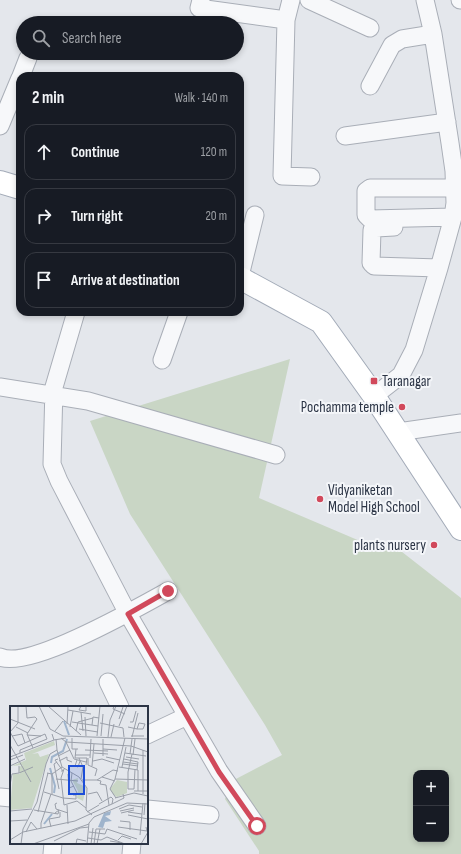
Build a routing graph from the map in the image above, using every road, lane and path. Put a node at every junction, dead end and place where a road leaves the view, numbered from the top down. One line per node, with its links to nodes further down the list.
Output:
1 (200, 0): 5 (street)
2 (291, 0): 5 (street)
3 (309, 0): 6 (street)
4 (425, 0): 7 (street)
5 (286, 20): 17 (street)
6 (370, 28)
7 (434, 34): 10 (street); 12 (street)
8 (27, 60): 9 (street)
9 (22, 72)
10 (370, 86)
11 (16, 87): 13 (street)
12 (447, 122): 14 (street); 15 (street)
13 (0, 126)
14 (345, 136)
15 (456, 142): 16 (street)
16 (457, 166): 19 (street)
17 (311, 177)
18 (0, 182): 20 (main road)
19 (457, 186): 22 (street); 22 (street)
20 (16, 187)
21 (255, 215): 23 (street)
22 (451, 222): 24 (street); 24 (street)
23 (244, 260)
24 (439, 268): 30 (street)
25 (244, 279): 30 (main road)
26 (75, 316): 31 (street)
27 (178, 316): 28 (street)
28 (162, 360)
29 (0, 386): 31 (street)
30 (374, 396): 33 (main road)
31 (54, 397): 34 (street); 37 (street)
32 (461, 424): 33 (street)
33 (398, 432): 35 (main road)
34 (276, 455)
35 (461, 529)
36 (168, 591): 37 (street)
37 (128, 614): 38 (street); 41 (street)
38 (0, 657)
39 (108, 682): 40 (street)
40 (120, 706)
41 (187, 716): 42 (street); 47 (street)
42 (148, 735)
43 (0, 797): 44 (street)
44 (10, 798)
45 (148, 809): 46 (street)
46 (210, 815)
47 (257, 826)
48 (53, 844): 50 (street)
49 (132, 844): 51 (street)
50 (52, 854)
51 (131, 854)

